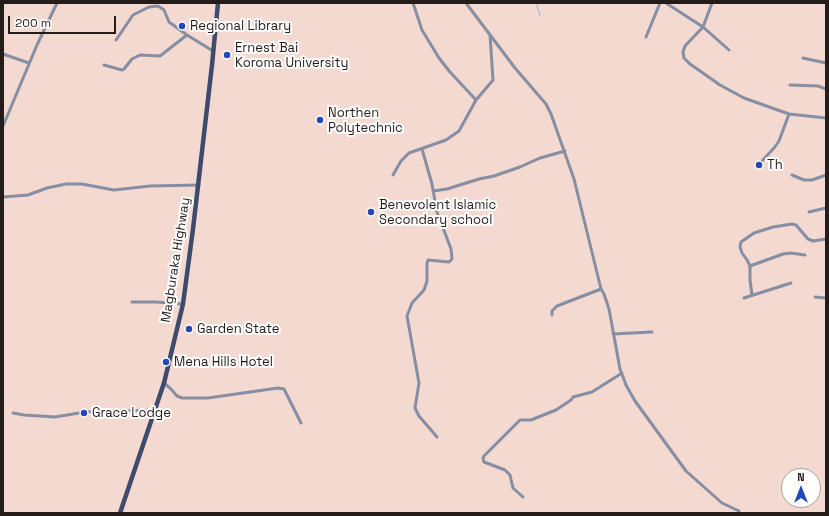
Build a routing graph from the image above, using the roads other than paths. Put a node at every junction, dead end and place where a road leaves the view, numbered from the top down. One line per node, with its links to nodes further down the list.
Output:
1 (57, 3): 17 (street)
2 (218, 3): 14 (main road, Magburaka Highway)
3 (412, 3): 22 (street)
4 (466, 3): 10 (street)
5 (660, 3): 11 (street)
6 (666, 3): 8 (street)
7 (712, 3): 8 (street)
8 (703, 27): 13 (street); 23 (street)
9 (187, 35): 12 (street); 14 (street); 19 (street)
10 (490, 35): 22 (street); 27 (street)
11 (646, 37)
12 (116, 40)
13 (729, 50)
14 (213, 51): 32 (main road, Magburaka Highway)
15 (3, 54): 17 (street)
16 (803, 58): 18 (street)
17 (30, 63): 25 (street)
18 (826, 63)
19 (104, 65)
20 (790, 85): 21 (street)
21 (826, 89)
22 (476, 100): 26 (street)
23 (789, 114): 24 (street); 28 (street)
24 (826, 118)
25 (3, 126)
26 (422, 149): 29 (street); 33 (street)
27 (564, 151): 33 (street); 41 (street)
28 (761, 162)
29 (393, 175)
30 (792, 175): 31 (street)
31 (826, 175)
32 (199, 185): 34 (street); 47 (main road, Magburaka Highway)
33 (433, 191): 56 (street)
34 (3, 197)
35 (826, 208): 36 (street)
36 (809, 212)
37 (826, 239): 39 (street)
38 (805, 255): 39 (street)
39 (750, 266): 42 (street)
40 (791, 283): 42 (street)
41 (601, 289): 48 (street); 50 (street)
42 (752, 295): 44 (street)
43 (815, 297): 45 (street)
44 (744, 298)
45 (826, 298)
46 (132, 302): 47 (street)
47 (182, 304): 52 (main road, Magburaka Highway)
48 (552, 316)
49 (652, 332): 50 (street)
50 (613, 334): 51 (street)
51 (622, 373): 57 (street); 59 (street)
52 (164, 383): 53 (main road, Magburaka Highway); 55 (street)
53 (155, 410): 54 (street); 58 (main road, Magburaka Highway)
54 (12, 413)
55 (301, 423)
56 (437, 437)
57 (523, 497)
58 (120, 513)
59 (738, 513)

